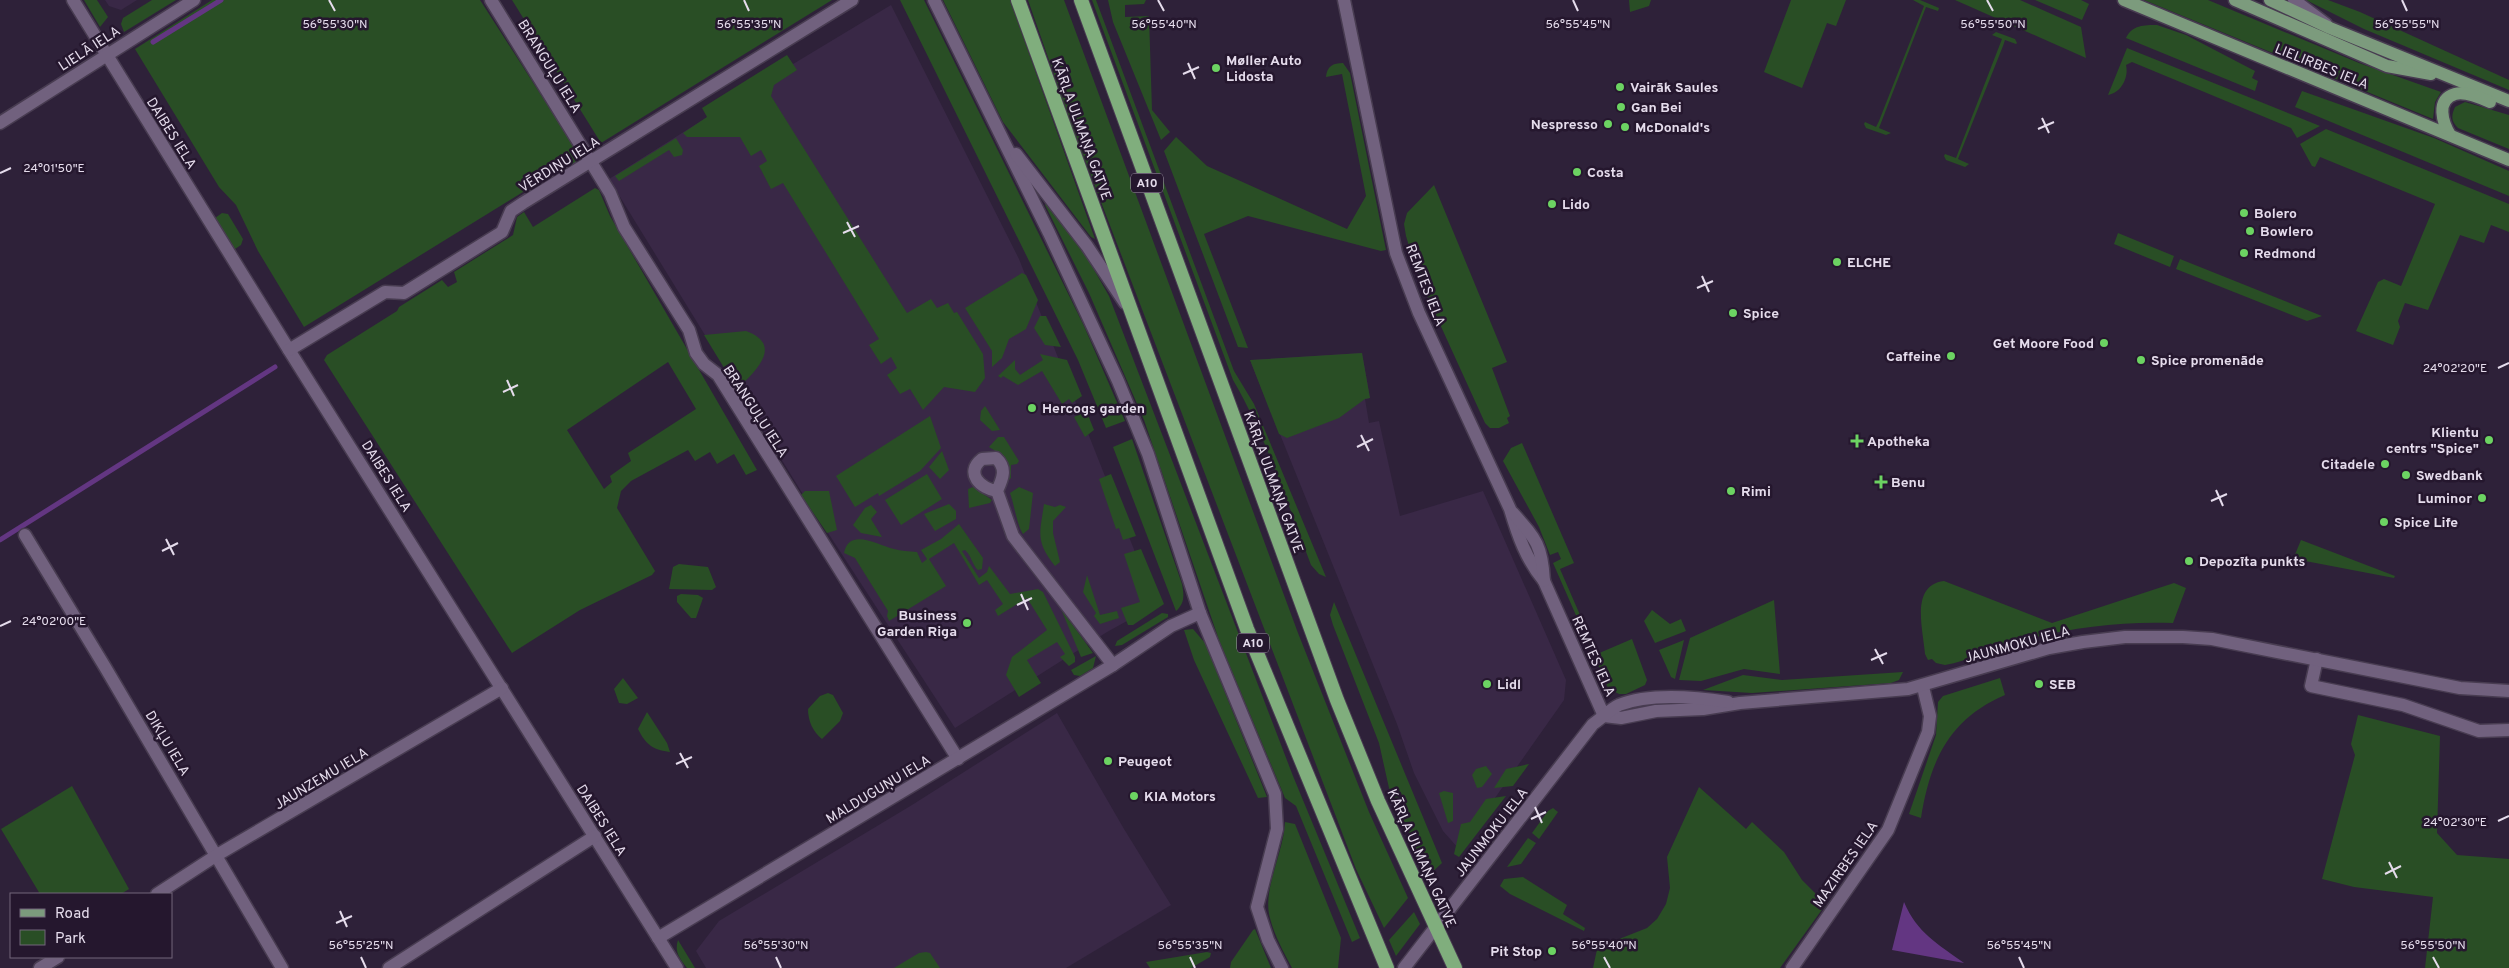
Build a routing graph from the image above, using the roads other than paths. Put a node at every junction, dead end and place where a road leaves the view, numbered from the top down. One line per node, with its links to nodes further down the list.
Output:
1 (73, 0): 14 (street, DAIBES IELA)
2 (194, 0): 14 (street, LIELĀ IELA)
3 (491, 0): 22 (street, BRANGUĻU IELA)
4 (852, 0): 22 (street, VĒRDIŅU IELA)
5 (934, 0): 19 (street)
6 (1018, 0): 23 (highway, KĀRĻA ULMAŅA GATVE / A10)
7 (1344, 0): 33 (street, REMTES IELA)
8 (2125, 0): 20 (main road, LIELIRBES IELA)
9 (2234, 0): 15 (main road)
10 (2270, 0): 13 (main road)
11 (2294, 0): 13 (street)
12 (1082, 3): 39 (highway, KĀRĻA ULMAŅA GATVE / A10)
13 (2330, 28): 15 (main road)
14 (106, 54): 18 (street, LIELĀ IELA); 24 (street, DAIBES IELA)
15 (2448, 76): 16 (main road)
16 (2509, 101)
17 (2509, 109): 20 (main road)
18 (0, 123)
19 (998, 133): 23 (street); 27 (street)
20 (2450, 135): 21 (main road, LIELIRBES IELA)
21 (2509, 160)
22 (591, 162): 24 (street, VĒRDIŅU IELA); 35 (street, BRANGUĻU IELA)
23 (1131, 313): 47 (highway, KĀRĻA ULMAŅA GATVE / A10)
24 (289, 350): 31 (street, DAIBES IELA)
25 (998, 491): 29 (street)
26 (25, 535): 37 (street, DIKĻU IELA)
27 (1200, 613): 29 (street, MALDUGUŅU IELA); 46 (street)
28 (2317, 659): 30 (street, JAUNMOKU IELA); 32 (street, JAUNMOKU IELA); 34 (street)
29 (1114, 665): 35 (street, MALDUGUŅU IELA)
30 (1923, 687): 33 (street, JAUNMOKU IELA); 50 (street, MAZIRBES IELA)
31 (502, 688): 36 (street, DAIBES IELA); 37 (street, JAUNZEMU IELA)
32 (2509, 691)
33 (1604, 716): 39 (street, JAUNMOKU IELA)
34 (2509, 730)
35 (958, 759): 40 (street, MALDUGUŅU IELA)
36 (595, 836): 40 (street, DAIBES IELA); 44 (street)
37 (217, 856): 38 (street, JAUNZEMU IELA); 43 (street, DIKĻU IELA)
38 (159, 893)
39 (1435, 926): 48 (street, JAUNMOKU IELA); 49 (highway, KĀRĻA ULMAŅA GATVE / A10)
40 (658, 938): 45 (street, DAIBES IELA)
41 (56, 958): 42 (street)
42 (40, 968)
43 (282, 968)
44 (389, 968)
45 (677, 968)
46 (1282, 968)
47 (1387, 968)
48 (1404, 968)
49 (1455, 968)
50 (1792, 968)

